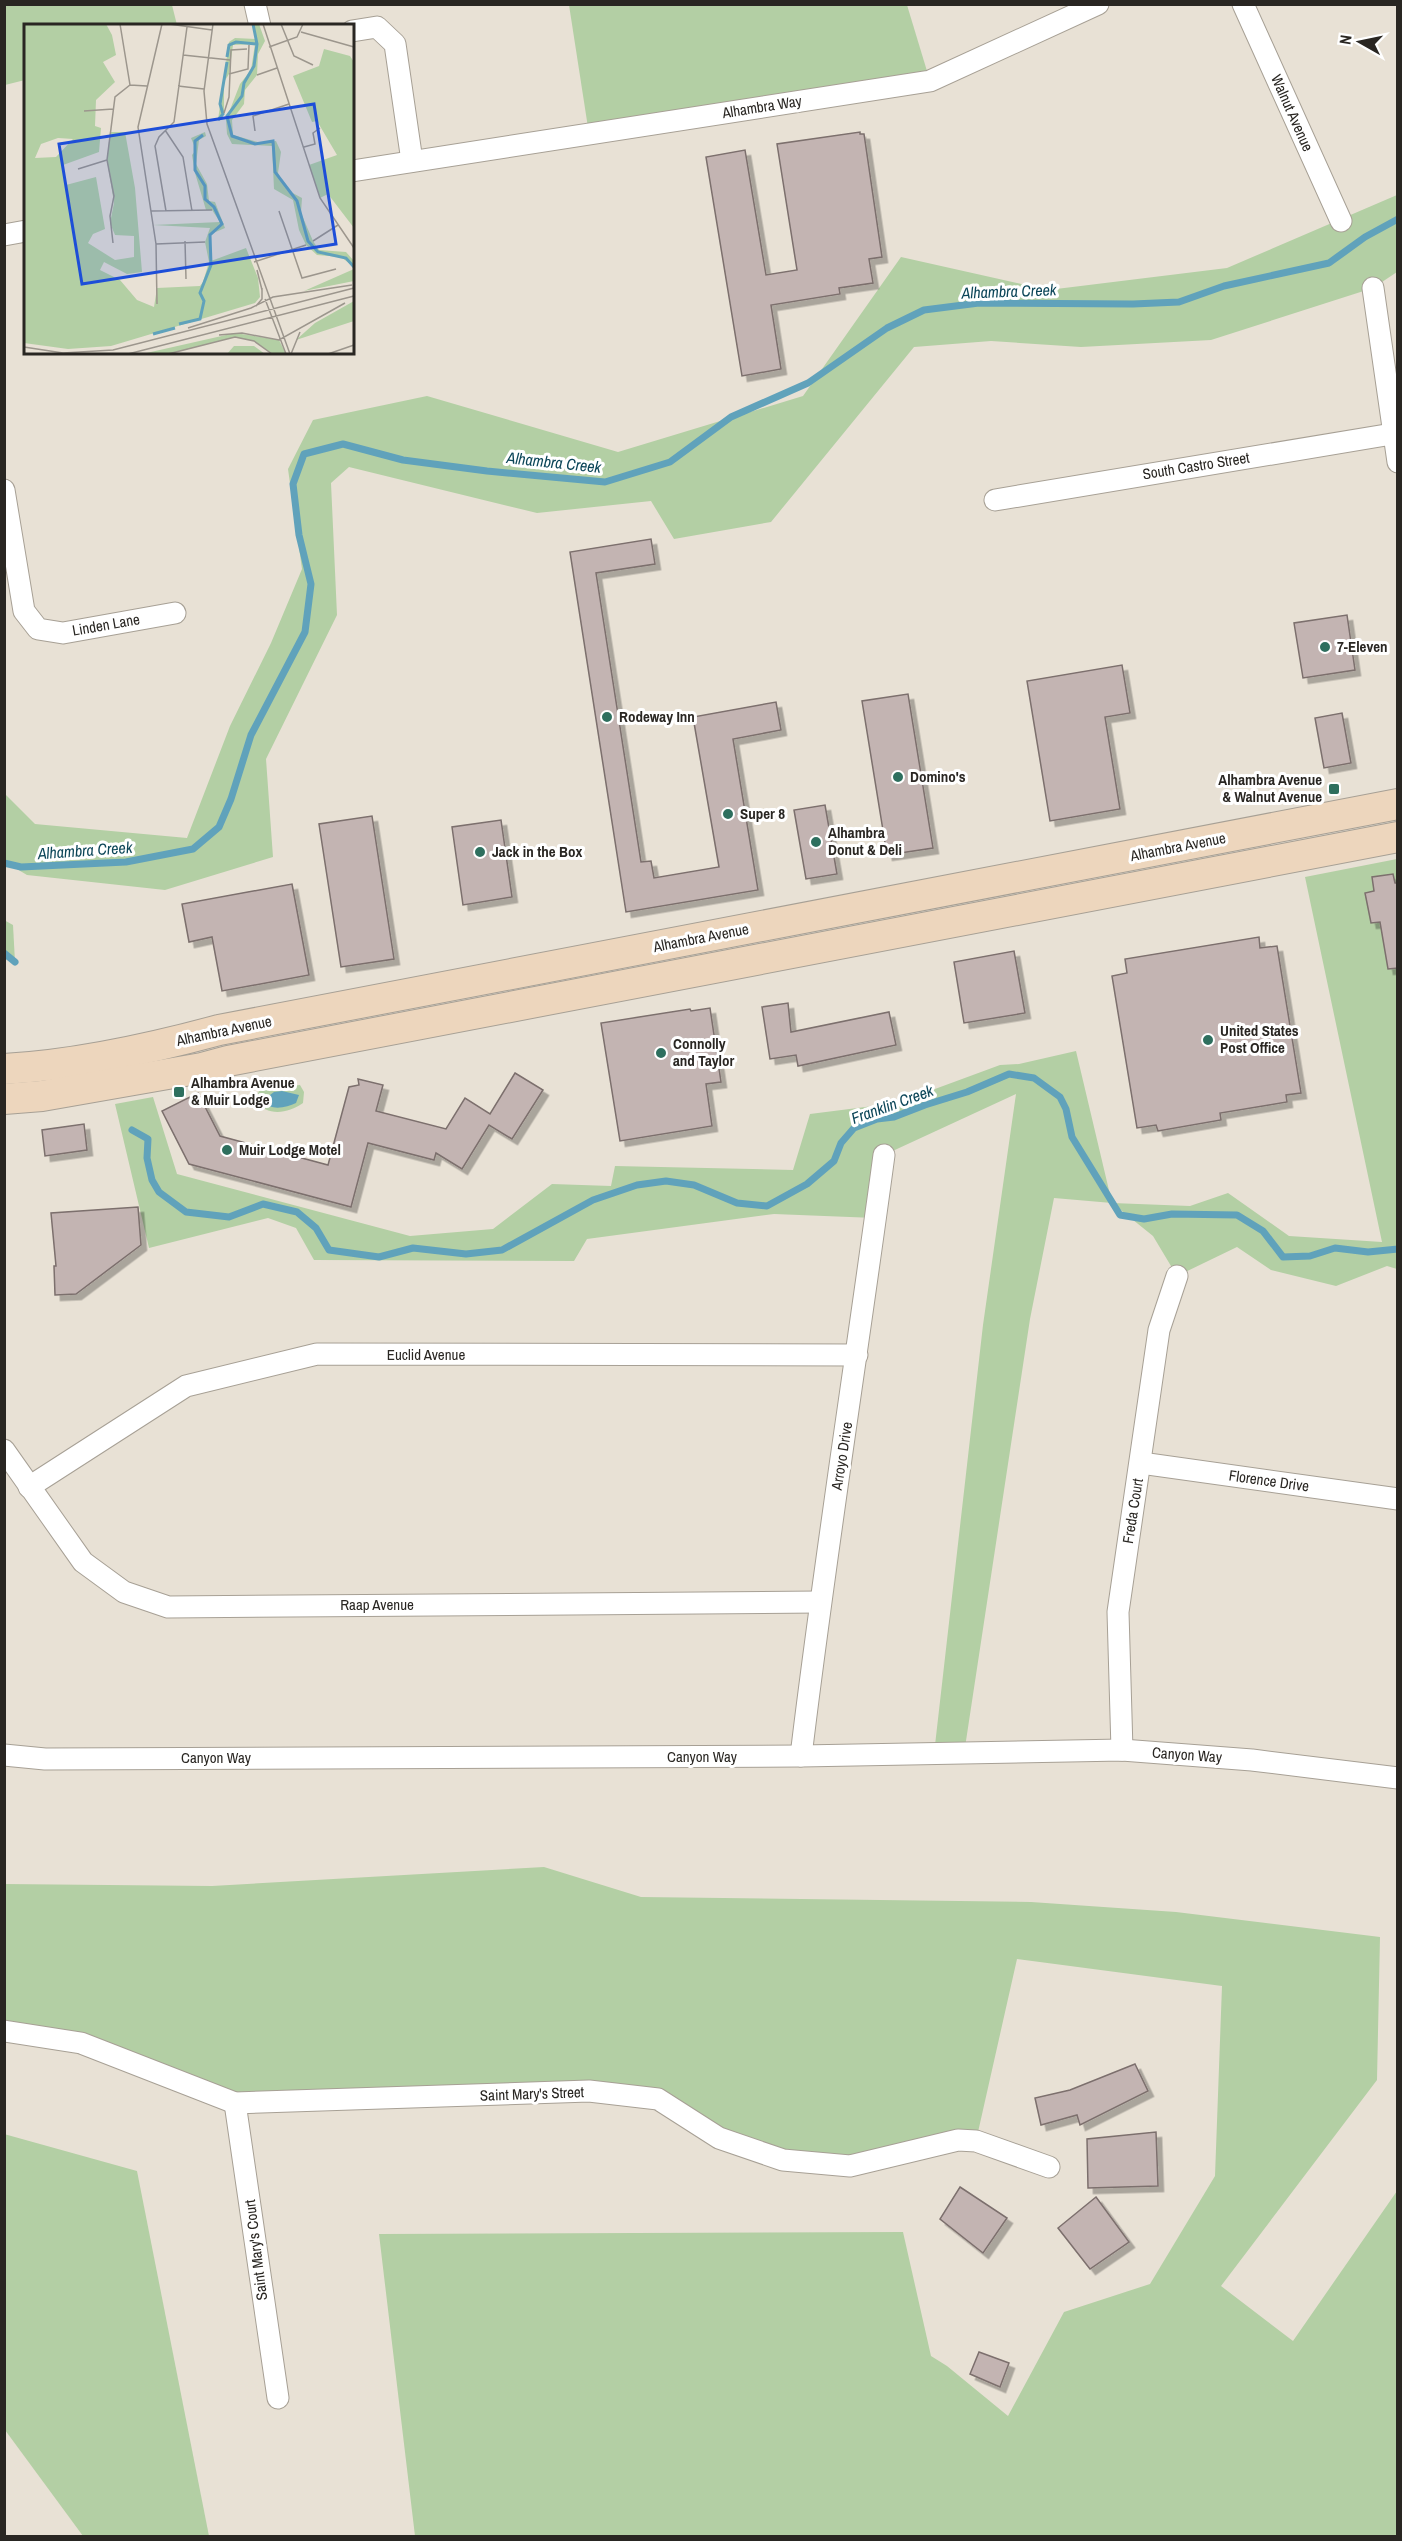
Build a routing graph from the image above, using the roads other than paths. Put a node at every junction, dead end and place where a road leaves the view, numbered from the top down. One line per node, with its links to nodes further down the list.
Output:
1 (255, 4): 4 (street)
2 (1098, 4): 6 (street, Alhambra Way)
3 (1243, 4): 8 (street, Walnut Avenue)
4 (260, 24)
5 (354, 31): 6 (street)
6 (412, 161): 7 (street, Alhambra Way)
7 (354, 171)
8 (1341, 221)
9 (24, 231): 10 (street)
10 (4, 235)
11 (1373, 288): 12 (street)
12 (1395, 433): 13 (street); 15 (street, South Castro Street)
13 (1398, 462)
14 (4, 490): 16 (street, Linden Lane)
15 (995, 500)
16 (175, 613)
17 (1398, 804): 19 (main road, Alhambra Avenue)
18 (1398, 837): 20 (main road, Alhambra Avenue)
19 (4, 1069)
20 (4, 1099)
21 (884, 1155): 23 (street, Arroyo Drive)
22 (1178, 1276): 25 (street, Freda Court)
23 (857, 1355): 26 (street, Euclid Avenue); 28 (street, Arroyo Drive)
24 (4, 1450): 26 (street, Raap Avenue)
25 (1141, 1463): 27 (street, Florence Drive); 29 (street, Freda Court)
26 (29, 1487): 28 (street, Raap Avenue)
27 (1398, 1498)
28 (820, 1602): 31 (street, Arroyo Drive)
29 (1122, 1750): 31 (street, Canyon Way); 32 (street, Canyon Way)
30 (4, 1755): 31 (street, Canyon Way)
31 (801, 1756)
32 (1398, 1778)
33 (4, 2031): 34 (street, Saint Mary's Street)
34 (235, 2103): 35 (street, Saint Mary's Street); 36 (street, Saint Mary's Court)
35 (1049, 2168)
36 (278, 2398)

